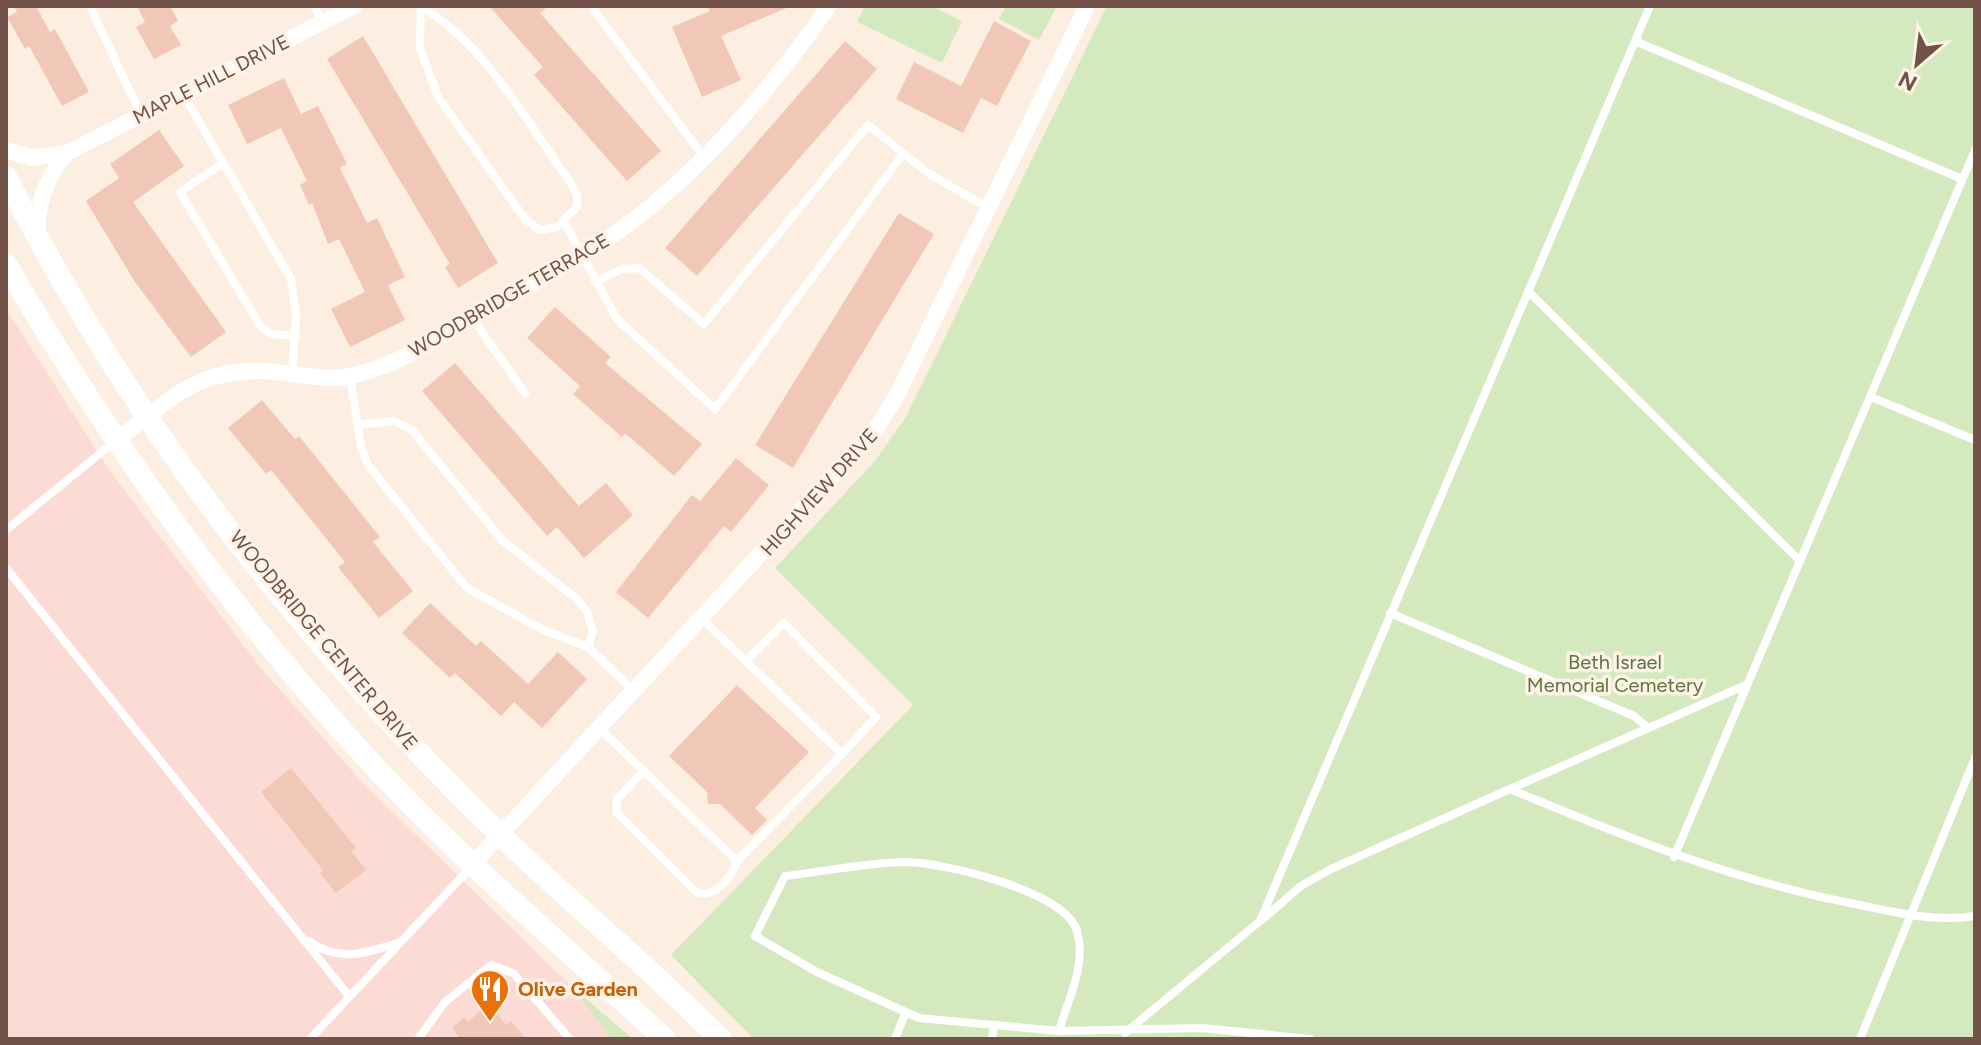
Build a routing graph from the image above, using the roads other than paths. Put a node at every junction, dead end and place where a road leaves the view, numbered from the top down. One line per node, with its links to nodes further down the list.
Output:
1 (90, 6): 12 (lane)
2 (314, 6): 9 (lane)
3 (354, 6): 9 (street, MAPLE HILL DRIVE)
4 (829, 6): 17 (street, WOODBRIDGE TERRACE)
5 (1087, 6): 21 (street, HIGHVIEW DRIVE)
6 (1650, 6): 10 (lane)
7 (422, 7): 22 (lane); 22 (lane)
8 (597, 8): 17 (lane)
9 (322, 22): 11 (street, MAPLE HILL DRIVE)
10 (1635, 41): 20 (lane); 27 (lane)
11 (183, 94): 12 (street, MAPLE HILL DRIVE); 18 (lane)
12 (141, 115): 15 (street, MAPLE HILL DRIVE)
13 (6, 150): 15 (street, MAPLE HILL DRIVE)
14 (1975, 150): 20 (lane)
15 (67, 153): 23 (street)
16 (903, 154): 21 (lane); 26 (lane); 26 (lane)
17 (704, 157): 24 (street, WOODBRIDGE TERRACE)
18 (223, 163): 29 (lane); 29 (lane)
19 (6, 177): 23 (street, WOODBRIDGE CENTER DRIVE)
20 (1962, 179): 33 (lane)
21 (988, 208): 42 (street, HIGHVIEW DRIVE)
22 (564, 222): 24 (lane)
23 (38, 238): 34 (street, WOODBRIDGE CENTER DRIVE)
24 (583, 256): 26 (lane); 28 (street, WOODBRIDGE TERRACE)
25 (6, 264): 37 (street, WOODBRIDGE CENTER DRIVE)
26 (595, 282)
27 (1528, 291): 39 (lane); 41 (lane)
28 (472, 318): 31 (street, WOODBRIDGE TERRACE); 32 (lane)
29 (296, 336): 30 (lane)
30 (292, 374): 31 (street, WOODBRIDGE TERRACE); 34 (street, WOODBRIDGE TERRACE)
31 (350, 377): 35 (lane)
32 (525, 393)
33 (1871, 397): 36 (lane); 39 (lane)
34 (149, 416): 37 (street, WOODBRIDGE TERRACE); 53 (street, WOODBRIDGE CENTER DRIVE)
35 (358, 425): 43 (lane); 43 (lane)
36 (1975, 440)
37 (115, 442): 38 (lane); 56 (street, WOODBRIDGE CENTER DRIVE)
38 (6, 530)
39 (1800, 561): 45 (lane)
40 (6, 568): 60 (lane)
41 (1390, 613): 47 (lane); 59 (lane)
42 (702, 619): 44 (lane); 46 (street, HIGHVIEW DRIVE)
43 (588, 647): 46 (lane)
44 (746, 661): 49 (lane); 49 (lane)
45 (1747, 684): 47 (lane); 54 (lane)
46 (634, 691): 48 (street, HIGHVIEW DRIVE)
47 (1647, 727): 52 (lane)
48 (599, 728): 51 (lane); 53 (street, HIGHVIEW DRIVE)
49 (842, 754): 55 (lane)
50 (1975, 758): 57 (lane)
51 (644, 770): 55 (lane); 55 (lane)
52 (1510, 789): 54 (lane); 59 (lane)
53 (499, 834): 56 (street, HIGHVIEW DRIVE); 71 (street, WOODBRIDGE CENTER DRIVE)
54 (1674, 857): 57 (lane)
55 (737, 861)
56 (472, 865): 61 (lane); 70 (street, WOODBRIDGE CENTER DRIVE)
57 (1908, 915): 58 (lane); 75 (lane)
58 (1975, 916)
59 (1260, 921): 66 (lane)
60 (294, 928): 61 (lane); 62 (lane)
61 (398, 943): 62 (lane)
62 (348, 995): 67 (lane)
63 (905, 1014): 64 (lane); 65 (lane); 72 (lane)
64 (994, 1025): 65 (lane); 73 (lane)
65 (1059, 1031): 66 (lane)
66 (1125, 1033): 74 (lane)
67 (310, 1039)
68 (418, 1039): 69 (lane)
69 (570, 1039)
70 (665, 1039)
71 (720, 1039)
72 (895, 1039)
73 (992, 1039)
74 (1310, 1039)
75 (1860, 1039)

